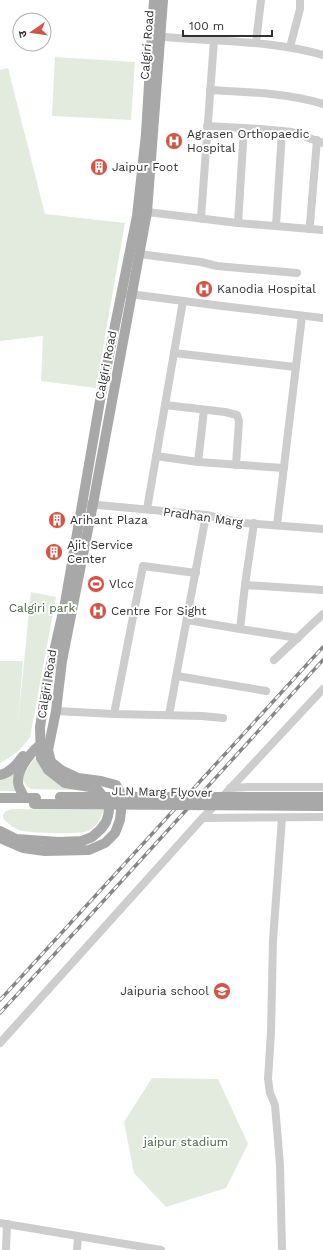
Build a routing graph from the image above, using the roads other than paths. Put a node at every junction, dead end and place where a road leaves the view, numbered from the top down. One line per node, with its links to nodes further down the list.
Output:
1 (154, 0): 5 (main road, Calgiri Road)
2 (163, 0): 5 (main road, Calgiri Road)
3 (261, 0): 7 (street)
4 (300, 0): 8 (street)
5 (156, 36): 6 (street); 16 (main road, Calgiri Road); 24 (main road, Calgiri Road)
6 (214, 40): 7 (street); 10 (street)
7 (256, 43): 8 (street)
8 (290, 47): 9 (street)
9 (323, 55)
10 (210, 90): 11 (street); 12 (street)
11 (323, 104)
12 (207, 126): 13 (street); 17 (street)
13 (244, 128): 14 (street); 18 (street)
14 (282, 131): 15 (street); 19 (street)
15 (320, 142): 20 (street)
16 (147, 212): 17 (street); 22 (main road, Calgiri Road)
17 (201, 218): 18 (street)
18 (238, 223): 19 (street)
19 (276, 226): 20 (street)
20 (309, 229): 21 (street)
21 (323, 230)
22 (139, 254): 23 (street); 25 (main road, Calgiri Road)
23 (297, 273)
24 (122, 293): 25 (street); 37 (main road, Calgiri Road)
25 (132, 294): 26 (street); 38 (main road, Calgiri Road)
26 (183, 300): 27 (street); 29 (street)
27 (302, 316): 28 (street); 30 (street)
28 (323, 318)
29 (174, 353): 30 (street); 31 (street)
30 (295, 367): 36 (street)
31 (165, 405): 32 (street); 33 (street)
32 (204, 410): 34 (street); 35 (street)
33 (156, 456): 34 (street); 39 (street)
34 (198, 462): 35 (street)
35 (236, 465): 36 (street)
36 (284, 468): 42 (street)
37 (83, 503): 38 (street, Pradhan Marg); 44 (main road, Calgiri Road)
38 (93, 504): 39 (street, Pradhan Marg); 44 (main road, Calgiri Road)
39 (147, 509): 40 (street, Pradhan Marg)
40 (206, 515): 41 (street, Pradhan Marg); 45 (street)
41 (254, 524): 42 (street, Pradhan Marg); 46 (street)
42 (277, 525): 43 (street, Pradhan Marg)
43 (323, 530)
44 (80, 548): 56 (main road, Calgiri Road); 60 (main road, Calgiri Road)
45 (196, 573): 49 (street); 57 (street)
46 (244, 584): 47 (street); 50 (street)
47 (323, 590)
48 (323, 614): 51 (street)
49 (187, 620): 50 (street); 53 (street)
50 (240, 629): 51 (street)
51 (298, 638): 52 (street)
52 (274, 660)
53 (177, 676): 55 (street); 58 (street)
54 (323, 689): 65 (street)
55 (266, 691)
56 (56, 711): 57 (street); 61 (main road, Calgiri Road)
57 (114, 714): 58 (street)
58 (169, 715): 59 (street)
59 (223, 718)
60 (40, 727): 62 (main road); 63 (main road)
61 (51, 736): 62 (main road); 76 (main road, Calgiri Road)
62 (40, 744): 68 (main road); 75 (main road)
63 (0, 776)
64 (323, 787): 65 (street)
65 (230, 788): 72 (street)
66 (323, 797): 69 (main road, JLN Marg Flyover, bridge)
67 (0, 798): 68 (main road, JLN Marg Flyover)
68 (25, 798): 69 (main road, JLN Marg Flyover)
69 (35, 801): 70 (main road, JLN Marg Flyover); 71 (main road, JLN Marg Flyover, bridge)
70 (0, 803)
71 (323, 806)
72 (203, 818): 73 (street); 77 (street)
73 (282, 818): 74 (street); 83 (street)
74 (323, 818)
75 (0, 831)
76 (0, 838)
77 (0, 1043)
78 (4, 1223): 79 (street); 80 (street)
79 (78, 1237): 81 (street); 82 (street)
80 (6, 1250)
81 (78, 1250)
82 (161, 1250)
83 (282, 1250)

